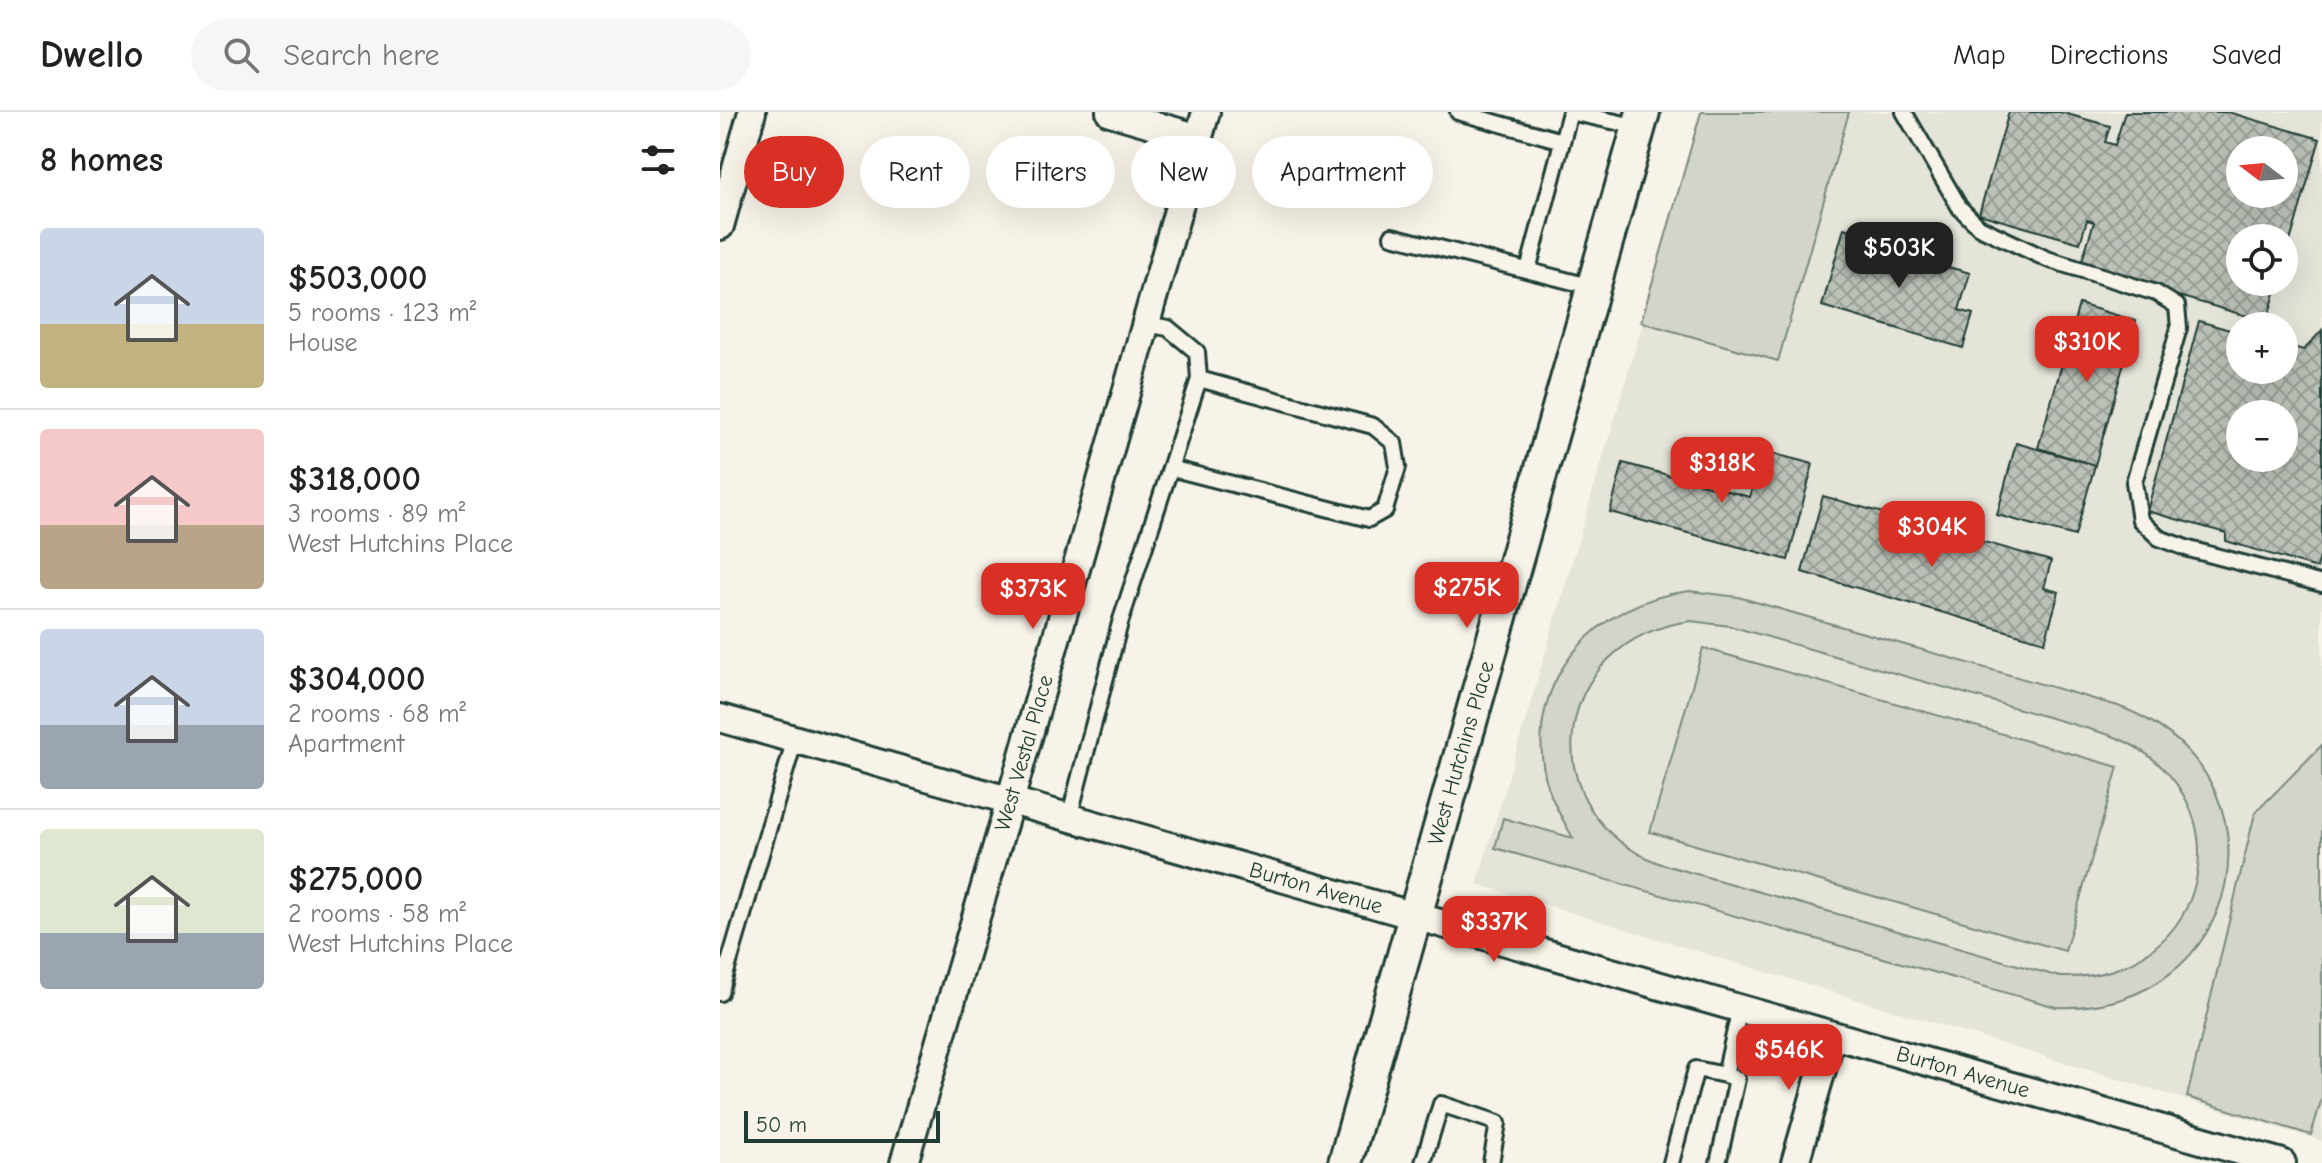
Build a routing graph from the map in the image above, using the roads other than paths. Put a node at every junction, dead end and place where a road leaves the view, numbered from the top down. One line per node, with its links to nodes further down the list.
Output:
1 (752, 112): 12 (street)
2 (1110, 112): 8 (street)
3 (1206, 112): 9 (street, West Vestal Place)
4 (1458, 112): 10 (lane)
5 (1904, 112): 19 (lane)
6 (1582, 113): 7 (lane); 10 (lane)
7 (1641, 120): 15 (street, West Hutchins Place)
8 (1192, 136)
9 (1200, 136)
10 (1562, 141): 14 (lane)
11 (1179, 208): 16 (street, West Vestal Place)
12 (720, 226)
13 (1392, 236): 14 (lane)
14 (1528, 270): 15 (lane)
15 (1593, 287): 24 (street, West Hutchins Place)
16 (1146, 324): 17 (lane); 22 (street, West Vestal Place)
17 (1199, 379): 18 (lane); 18 (lane)
18 (1170, 468): 23 (lane)
19 (2322, 584)
20 (720, 718): 21 (street, Burton Avenue)
21 (795, 739): 22 (street, Burton Avenue); 25 (lane)
22 (1010, 801): 23 (street, Burton Avenue); 30 (street, West Vestal Place)
23 (1069, 818): 24 (street, Burton Avenue)
24 (1416, 916): 26 (street, Burton Avenue); 31 (street, West Hutchins Place)
25 (720, 993)
26 (1740, 1008): 27 (street, Burton Avenue); 28 (lane)
27 (1832, 1035): 29 (street, Burton Avenue); 36 (street)
28 (1725, 1075): 34 (lane); 35 (lane)
29 (2268, 1161)
30 (904, 1163)
31 (1345, 1163)
32 (1423, 1163): 33 (lane)
33 (1491, 1163)
34 (1671, 1163)
35 (1718, 1163)
36 (1795, 1163)

